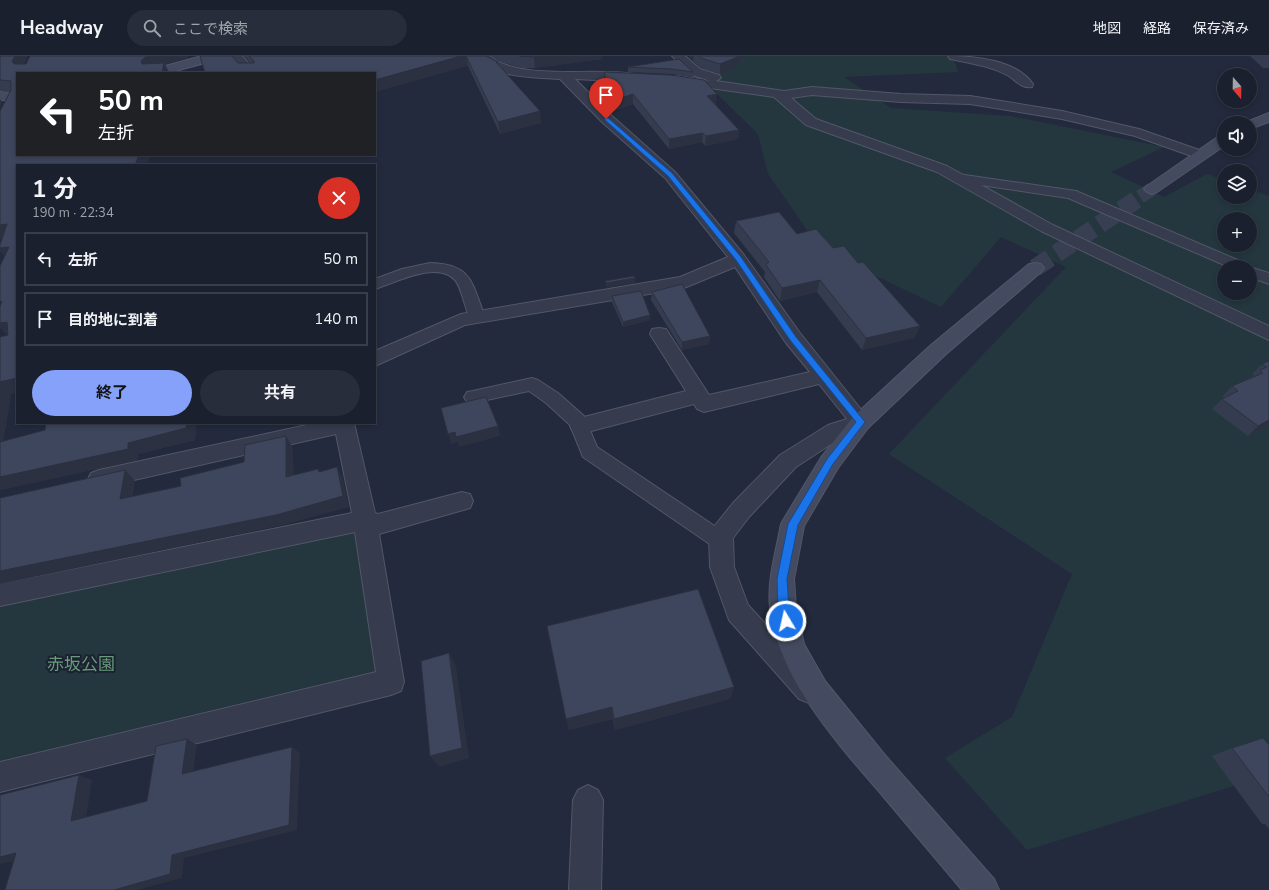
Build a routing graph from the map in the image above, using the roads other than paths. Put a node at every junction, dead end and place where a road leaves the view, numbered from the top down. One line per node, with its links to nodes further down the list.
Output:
1 (216, 56): 6 (street)
2 (235, 56): 7 (street)
3 (483, 56): 8 (street)
4 (678, 56): 12 (street)
5 (954, 56): 11 (street)
6 (158, 72)
7 (250, 72)
8 (564, 75): 9 (street); 20 (street)
9 (648, 78)
10 (663, 78): 12 (street)
11 (1027, 84)
12 (741, 88): 13 (street)
13 (778, 94): 17 (street); 18 (street)
14 (1269, 117): 15 (street)
15 (1257, 122)
16 (1217, 144): 17 (street)
17 (1200, 155): 19 (street)
18 (958, 178): 21 (lane); 28 (street)
19 (1152, 189)
20 (738, 259): 26 (street); 30 (street)
21 (1226, 260)
22 (1035, 268): 33 (street)
23 (1257, 273): 24 (lane)
24 (1269, 279)
25 (376, 284): 26 (lane)
26 (477, 317): 29 (street)
27 (659, 334): 31 (street)
28 (1269, 334)
29 (376, 359)
30 (824, 376): 31 (street); 33 (street)
31 (699, 395): 36 (street)
32 (474, 397): 36 (lane)
33 (861, 422): 40 (street); 42 (street)
34 (344, 424): 37 (street)
35 (344, 424): 39 (street)
36 (580, 426): 40 (lane)
37 (78, 484)
38 (462, 501): 39 (street)
39 (365, 520): 41 (street); 43 (street)
40 (721, 541): 42 (street)
41 (0, 595)
42 (851, 735): 46 (street)
43 (0, 777)
44 (588, 800): 45 (street)
45 (585, 890)
46 (983, 890)

